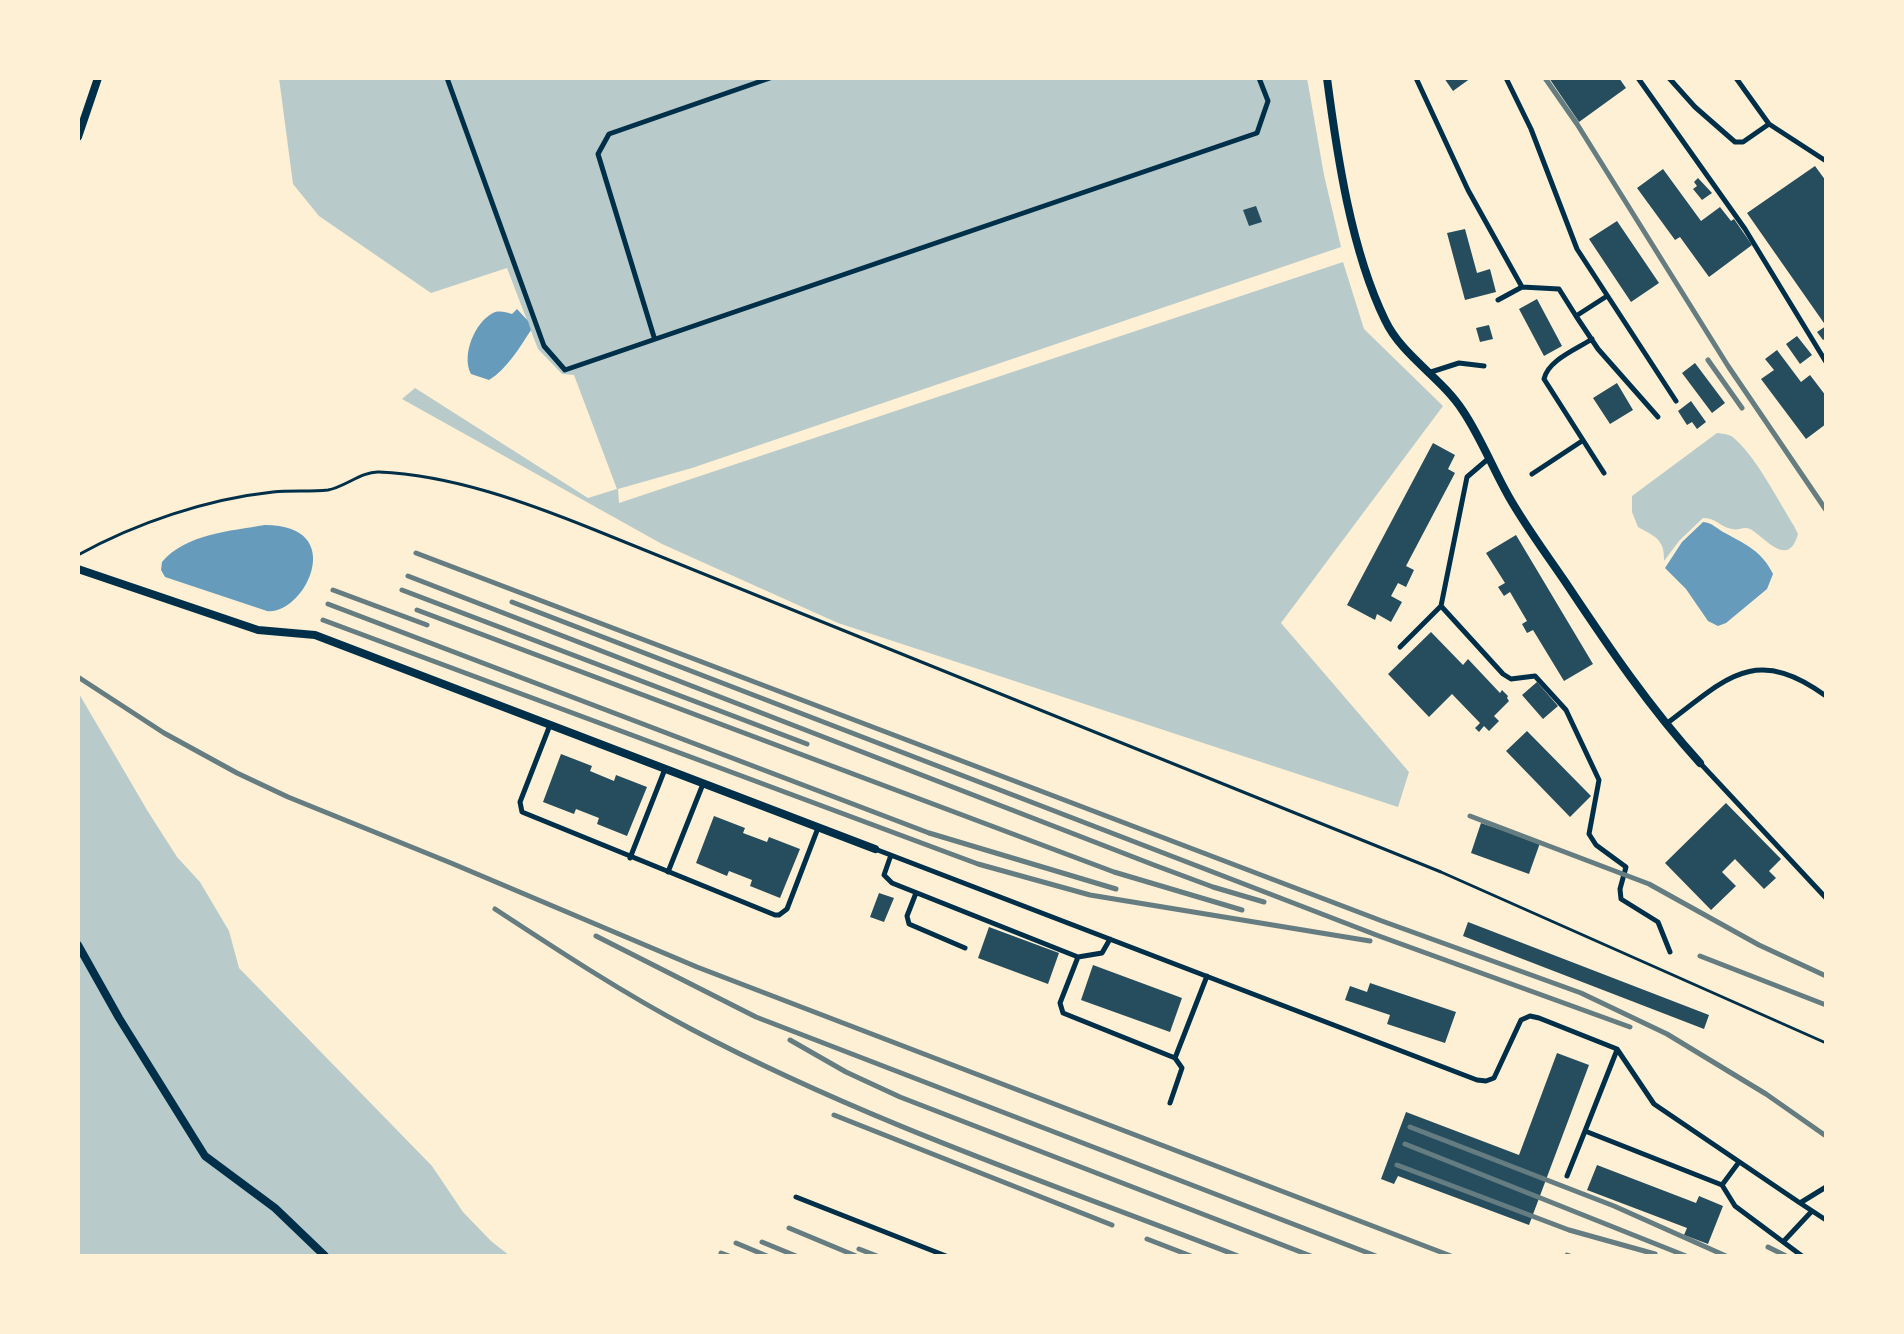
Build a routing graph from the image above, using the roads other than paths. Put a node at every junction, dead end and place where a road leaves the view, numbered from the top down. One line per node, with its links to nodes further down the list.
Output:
1 (98, 78): 12 (street)
2 (447, 78): 18 (lane)
3 (770, 78): 18 (lane)
4 (1259, 78): 18 (lane)
5 (1327, 78): 22 (street)
6 (1416, 78): 14 (lane)
7 (1506, 78): 15 (lane)
8 (1638, 78): 20 (lane)
9 (1669, 78): 11 (lane)
10 (1736, 78): 11 (lane)
11 (1769, 124): 13 (lane)
12 (78, 137)
13 (1826, 161)
14 (1522, 287): 16 (lane); 17 (lane)
15 (1607, 296): 17 (lane); 23 (lane)
16 (1498, 300)
17 (1576, 316): 19 (lane)
18 (654, 337)
19 (1592, 339): 24 (lane); 25 (lane)
20 (1826, 362)
21 (1484, 366): 22 (lane)
22 (1431, 372): 26 (street)
23 (1676, 401)
24 (1658, 417)
25 (1582, 441): 27 (lane); 28 (lane)
26 (1488, 459): 30 (lane); 34 (street)
27 (1604, 473)
28 (1532, 474)
29 (78, 569): 33 (street)
30 (1441, 606): 31 (lane); 48 (lane)
31 (1400, 647)
32 (1826, 696): 34 (lane)
33 (550, 725): 36 (street); 41 (lane)
34 (1665, 725): 35 (street)
35 (1700, 763): 44 (lane)
36 (665, 769): 37 (street); 41 (lane)
37 (703, 784): 38 (street); 42 (lane)
38 (818, 828): 39 (street); 42 (lane)
39 (875, 849): 40 (lane)
40 (891, 855): 43 (lane); 45 (lane)
41 (630, 858): 42 (lane)
42 (668, 872)
43 (916, 893): 47 (lane); 50 (lane)
44 (1826, 898)
45 (1110, 939): 50 (lane); 51 (lane)
46 (78, 945): 49 (street)
47 (965, 948)
48 (1670, 952)
49 (80, 956): 65 (street)
50 (1078, 957): 53 (lane)
51 (1207, 976): 52 (lane); 53 (lane)
52 (1617, 1049): 55 (lane); 56 (lane)
53 (1175, 1058): 54 (lane)
54 (1170, 1103)
55 (1585, 1131): 57 (lane); 58 (lane)
56 (1739, 1162): 58 (lane); 61 (lane)
57 (1567, 1176)
58 (1722, 1185): 64 (lane)
59 (1826, 1187): 61 (lane)
60 (796, 1197): 66 (lane)
61 (1800, 1203): 62 (lane)
62 (1812, 1211): 63 (lane); 64 (lane)
63 (1826, 1220)
64 (1783, 1242): 67 (lane)
65 (325, 1256)
66 (946, 1256)
67 (1802, 1256)

